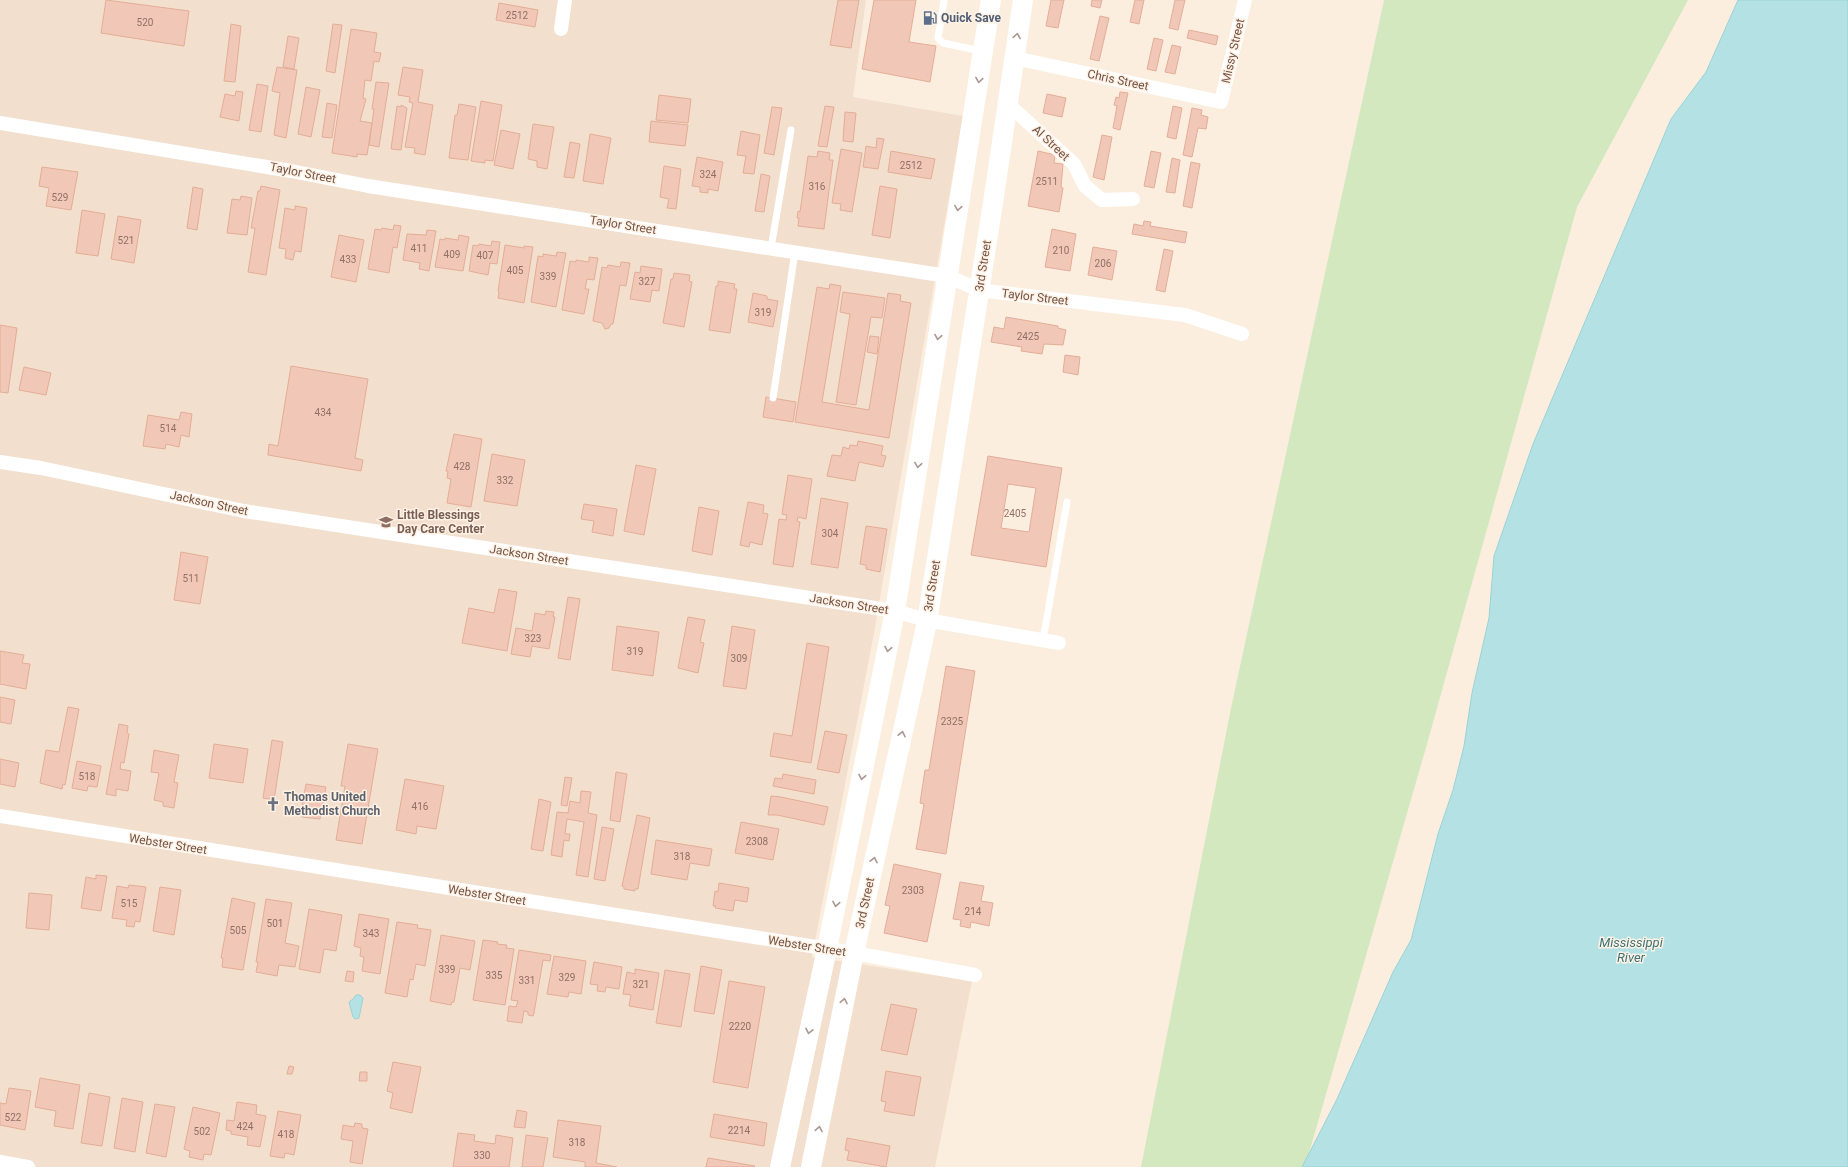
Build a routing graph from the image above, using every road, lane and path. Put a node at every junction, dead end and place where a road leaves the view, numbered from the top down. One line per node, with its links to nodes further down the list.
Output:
1 (565, 0): 6 (street)
2 (944, 0): 7 (lane)
3 (991, 0): 7 (main road)
4 (1022, 0): 8 (main road, 3rd Street, one-way to 4)
5 (1245, 0): 10 (street, Missy Street)
6 (560, 29)
7 (983, 51): 16 (main road, one-way to 16)
8 (1014, 58): 9 (main road, 3rd Street); 10 (street, Chris Street)
9 (1007, 102): 13 (street, Al Street); 17 (main road, 3rd Street)
10 (1221, 102)
11 (0, 123): 14 (street, Taylor Street)
12 (791, 130): 14 (lane)
13 (1133, 199)
14 (771, 248): 15 (street, Taylor Street)
15 (795, 252): 16 (street, Taylor Street); 19 (lane)
16 (947, 276): 17 (street, Taylor Street); 22 (main road, one-way to 22)
17 (979, 290): 18 (street, Taylor Street); 23 (main road, 3rd Street)
18 (1242, 334)
19 (773, 398)
20 (0, 462): 22 (street, Jackson Street)
21 (1068, 502): 24 (lane)
22 (895, 611): 23 (street, Jackson Street); 27 (main road, one-way to 27)
23 (926, 620): 24 (street, Jackson Street); 28 (main road, 3rd Street, one-way to 23)
24 (1043, 640): 25 (street, Jackson Street)
25 (1059, 643)
26 (0, 816): 27 (street, Webster Street)
27 (827, 949): 28 (street, Webster Street); 32 (main road, one-way to 32)
28 (854, 953): 29 (street, Webster Street); 33 (main road, 3rd Street, one-way to 28)
29 (975, 975)
30 (0, 1162): 31 (street)
31 (28, 1167)
32 (780, 1167)
33 (811, 1167)

